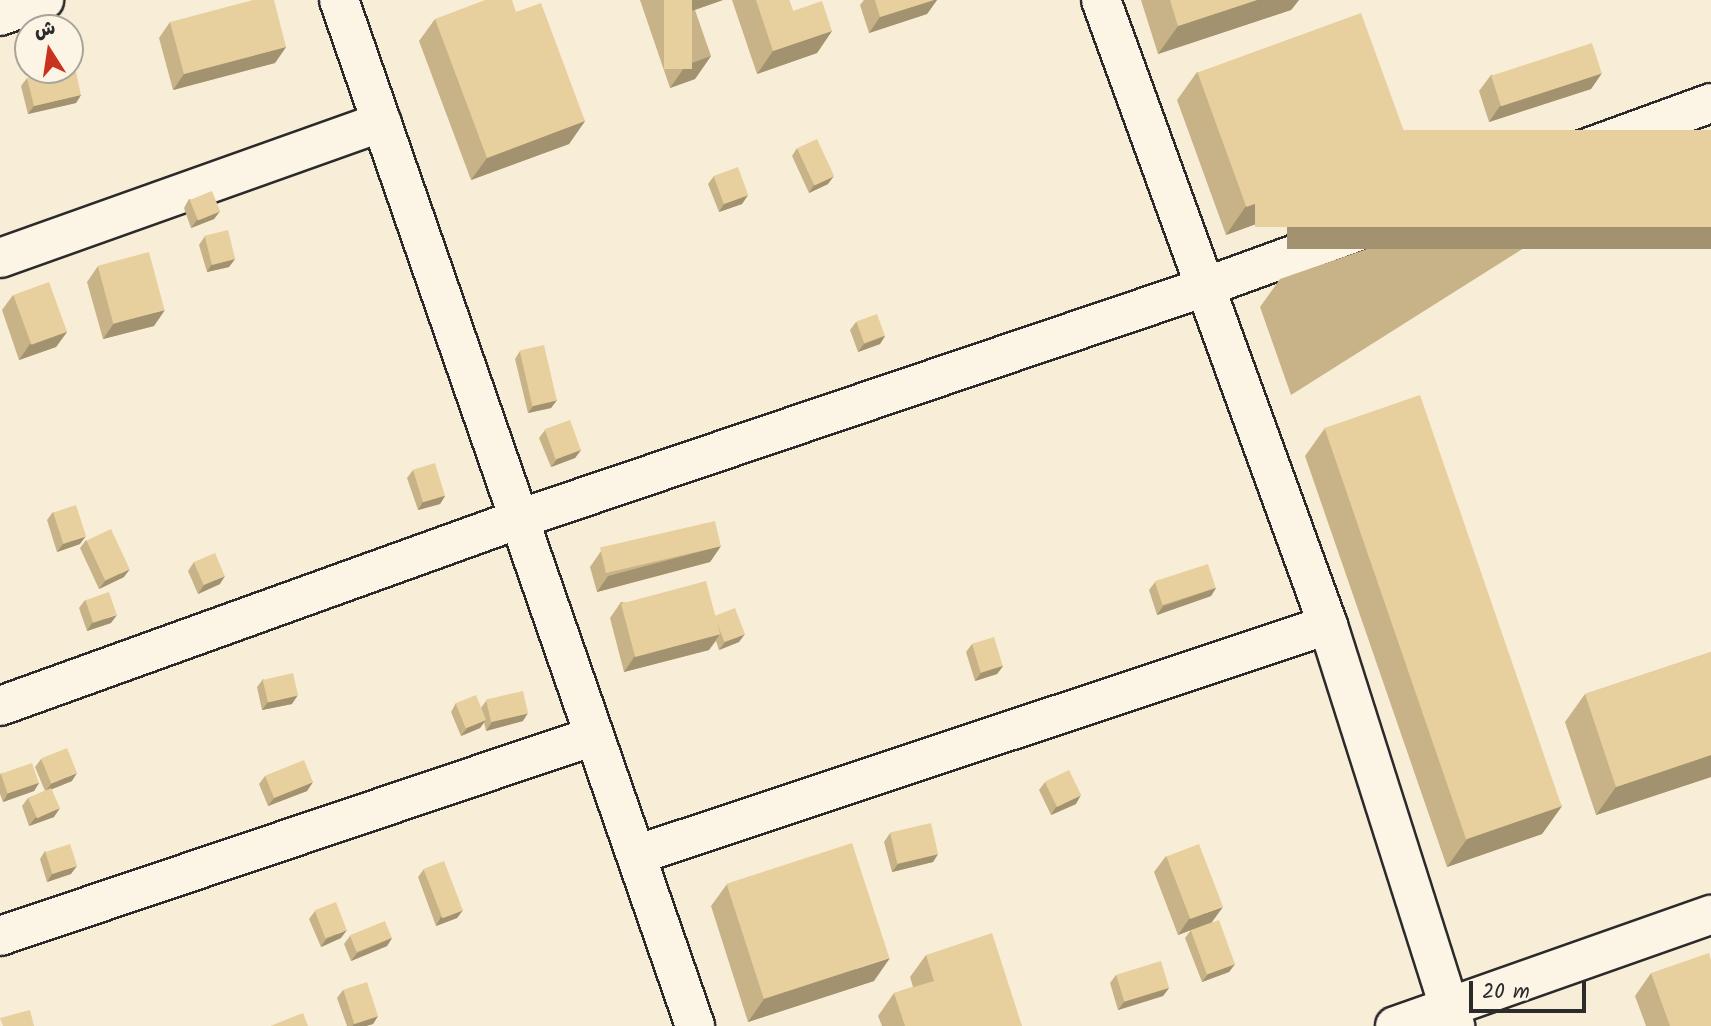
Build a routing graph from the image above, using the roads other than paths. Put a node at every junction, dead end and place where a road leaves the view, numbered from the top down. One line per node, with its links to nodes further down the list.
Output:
1 (44, 0): 4 (street)
2 (339, 0): 6 (street)
3 (1101, 0): 8 (street)
4 (0, 16)
5 (1711, 103): 8 (street)
6 (381, 122): 7 (street); 9 (street)
7 (0, 258)
8 (1208, 286): 9 (street); 10 (street)
9 (519, 519): 11 (street); 12 (street)
10 (1328, 625): 13 (street); 16 (street)
11 (0, 706)
12 (594, 736): 13 (street); 15 (street)
13 (636, 855): 17 (street)
14 (1711, 915): 16 (street)
15 (0, 936)
16 (1452, 1017): 18 (street)
17 (695, 1026)
18 (1395, 1026)

